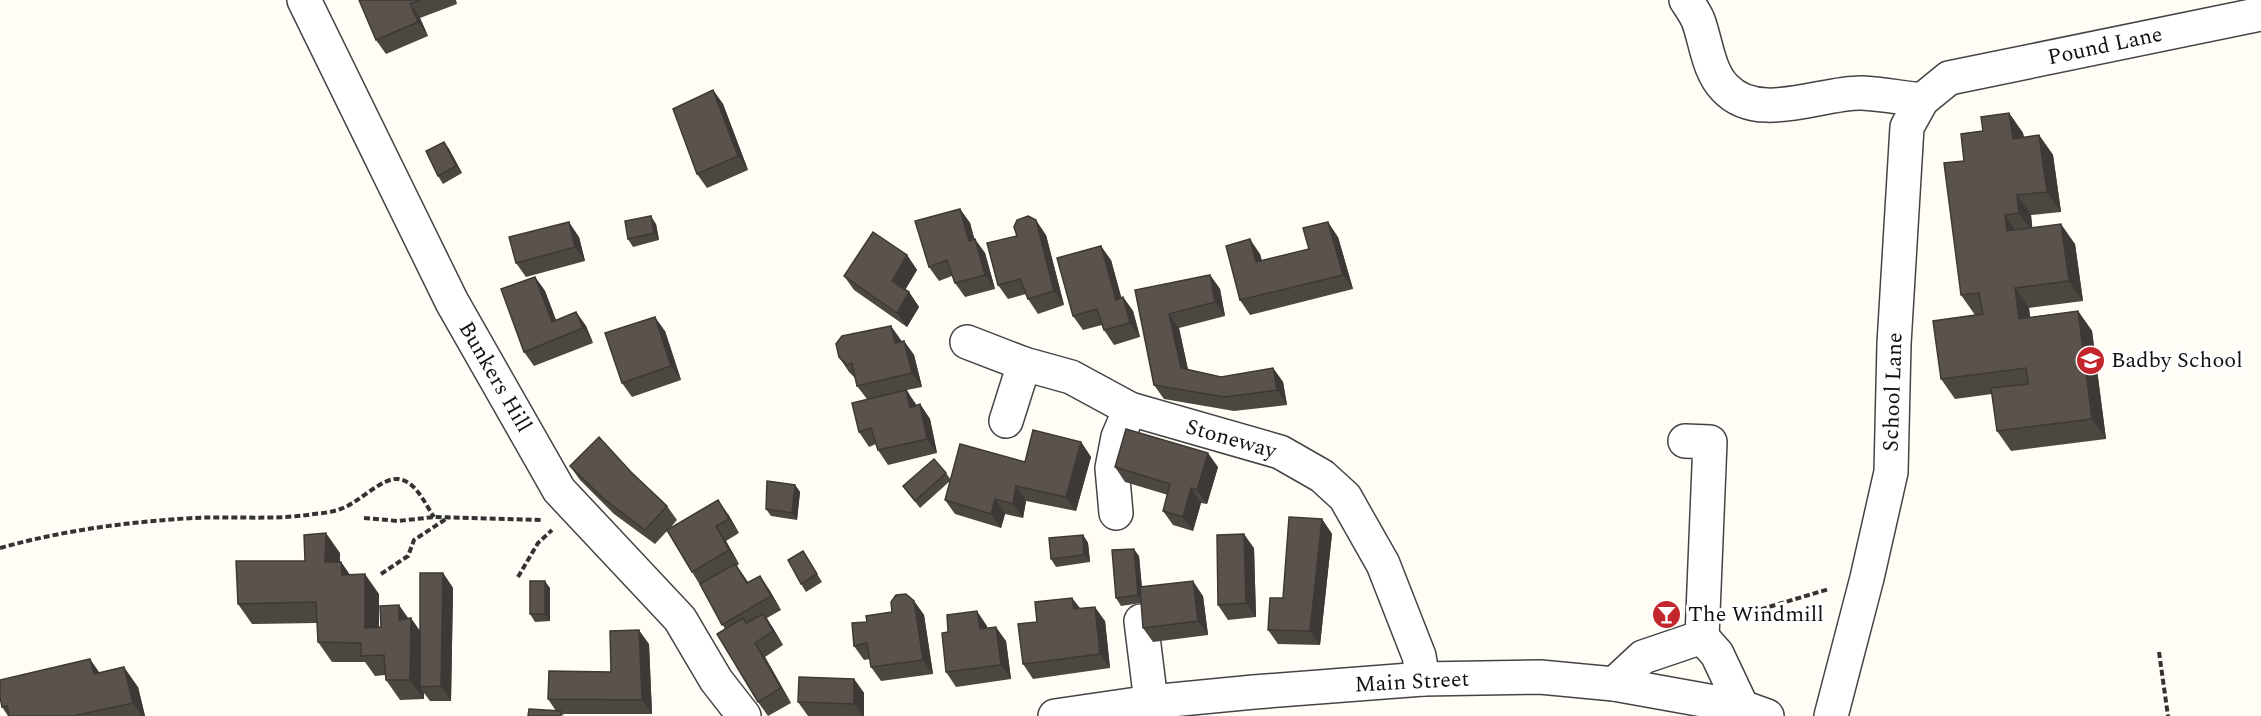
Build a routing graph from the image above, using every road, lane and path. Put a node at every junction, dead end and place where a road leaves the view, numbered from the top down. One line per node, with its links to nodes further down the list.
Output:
1 (304, 0): 14 (street, Bunkers Hill)
2 (1686, 0): 5 (street)
3 (2261, 14): 4 (street, Pound Lane)
4 (1948, 78): 5 (street, School Lane)
5 (1922, 100): 19 (street, School Lane)
6 (967, 342): 7 (street, Stoneway)
7 (1024, 364): 8 (street, Stoneway); 9 (street)
8 (1130, 409): 11 (street); 23 (street, Stoneway)
9 (1006, 421)
10 (1685, 441): 21 (street)
11 (1116, 513)
12 (434, 517): 13 (path); 15 (path); 16 (path)
13 (450, 517): 14 (path); 17 (path)
14 (572, 517): 18 (path); 28 (street, Bunkers Hill)
15 (364, 518)
16 (0, 548)
17 (381, 574)
18 (518, 577)
19 (1867, 578): 21 (path); 30 (street, School Lane)
20 (1141, 621): 25 (street)
21 (1704, 638): 24 (street); 27 (street)
22 (2159, 652): 31 (path)
23 (1423, 679): 24 (street, Main Street); 26 (street, Main Street)
24 (1614, 684): 27 (street, Main Street)
25 (1151, 702): 26 (street, Main Street); 29 (street, Main Street)
26 (1255, 704)
27 (1755, 712)
28 (743, 716)
29 (1055, 716)
30 (1831, 716)
31 (2168, 716)

